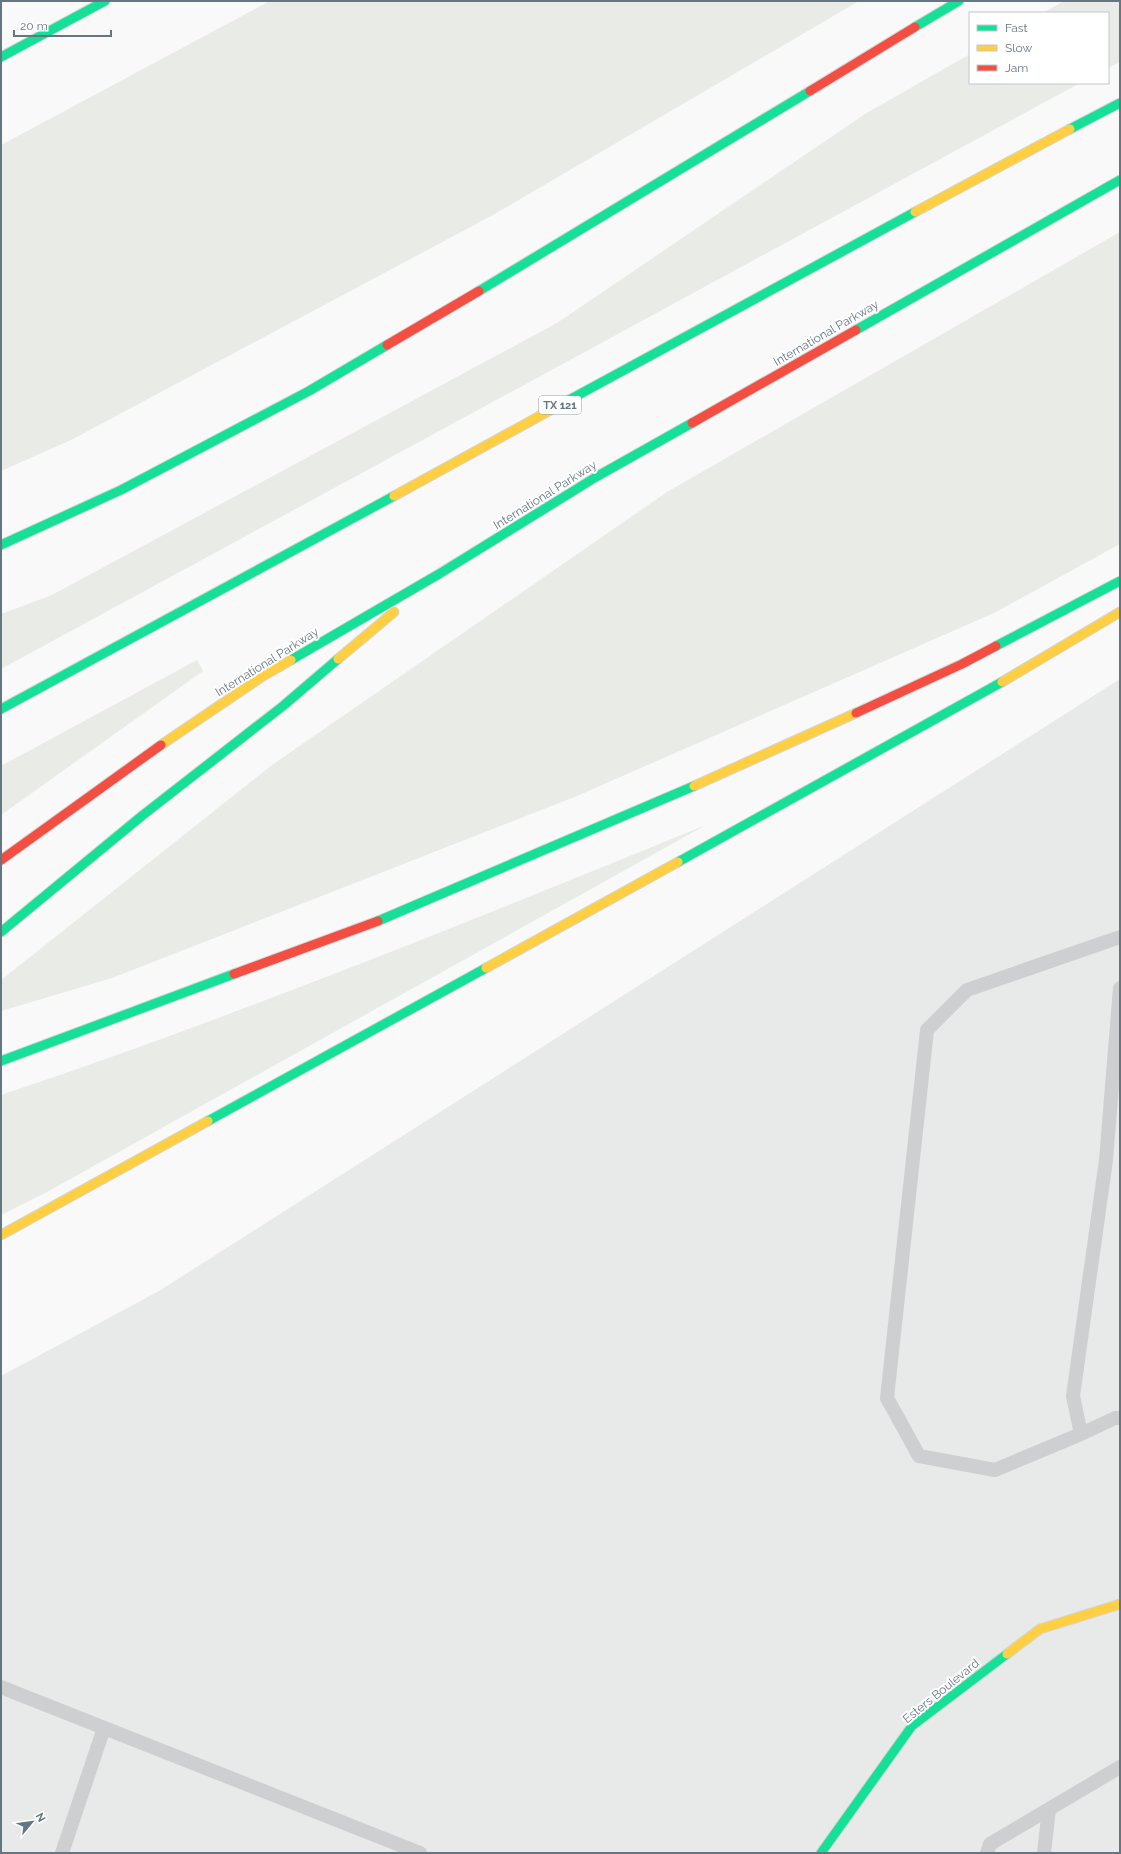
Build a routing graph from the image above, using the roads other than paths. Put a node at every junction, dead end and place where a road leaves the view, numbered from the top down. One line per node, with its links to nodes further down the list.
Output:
1 (105, 1): 3 (main road)
2 (959, 1): 6 (main road)
3 (1, 57)
4 (1120, 103): 10 (main road, TX 121)
5 (1120, 180): 7 (main road, International Parkway)
6 (1, 545)
7 (439, 574): 11 (main road, International Parkway); 12 (main road)
8 (1120, 581): 15 (main road)
9 (1120, 612): 16 (main road)
10 (1, 709)
11 (1, 860)
12 (1, 932)
13 (1120, 937): 18 (lane)
14 (1120, 988): 18 (lane)
15 (1, 1061)
16 (1, 1235)
17 (1120, 1418): 18 (lane)
18 (1081, 1434)
19 (1120, 1604): 26 (main road, Esters Boulevard)
20 (1, 1687): 21 (lane)
21 (104, 1728): 24 (lane); 25 (lane)
22 (1120, 1767): 23 (lane)
23 (1048, 1809): 27 (lane); 28 (lane)
24 (62, 1853)
25 (420, 1853)
26 (821, 1853)
27 (987, 1853)
28 (1044, 1853)

